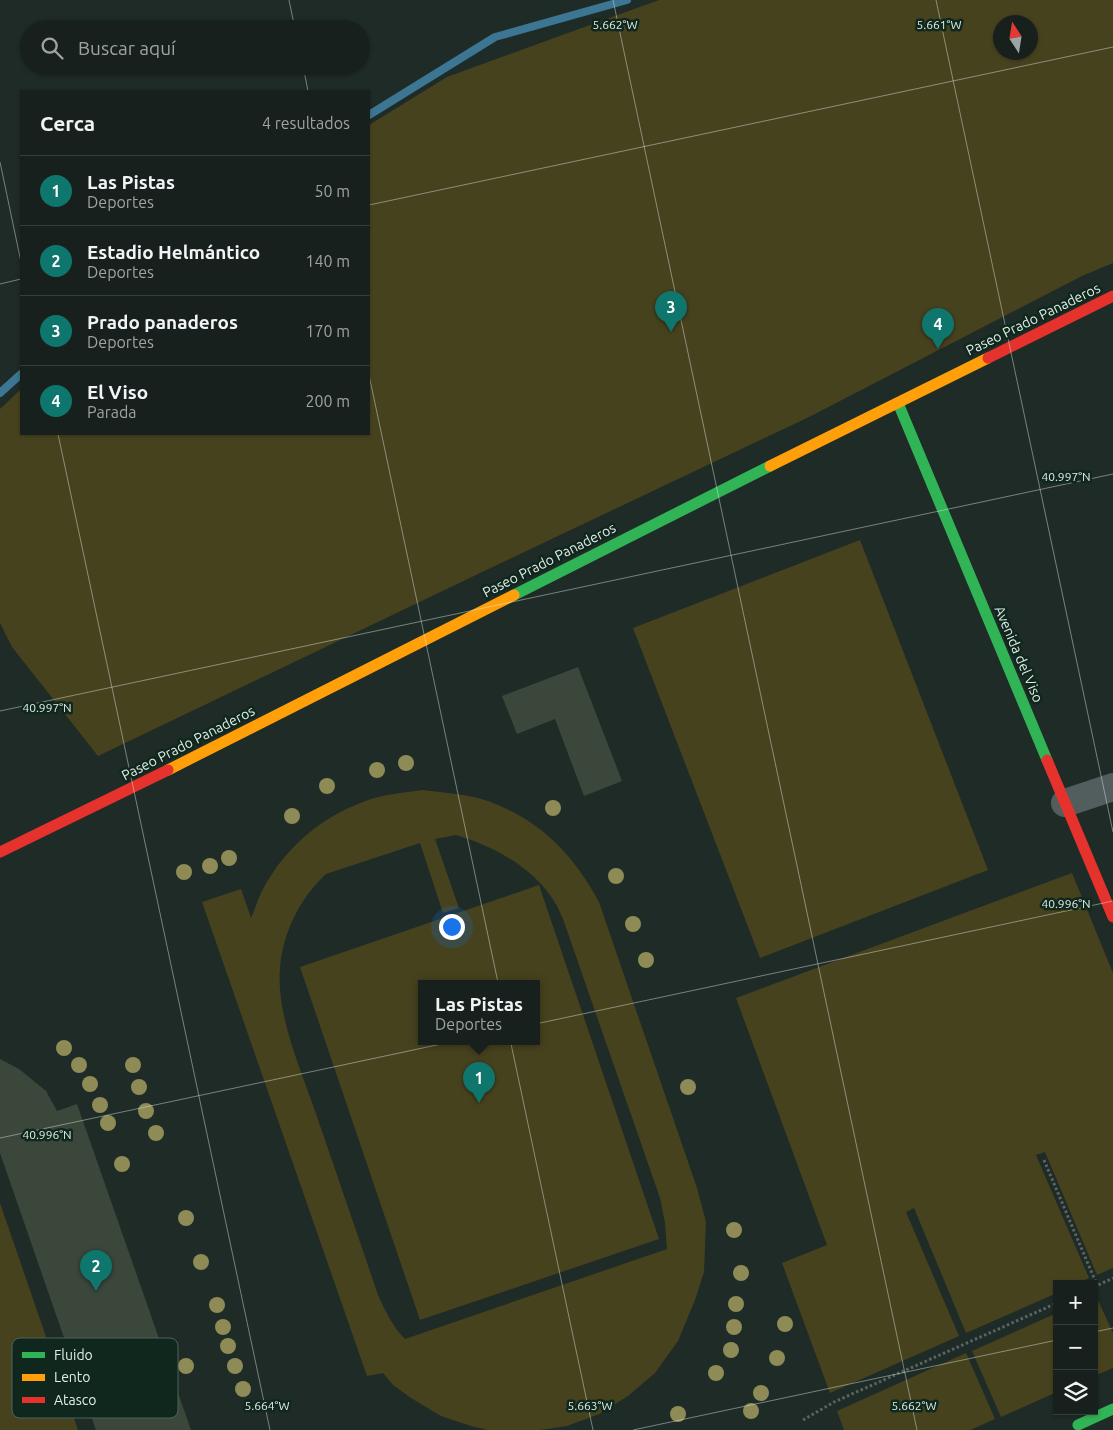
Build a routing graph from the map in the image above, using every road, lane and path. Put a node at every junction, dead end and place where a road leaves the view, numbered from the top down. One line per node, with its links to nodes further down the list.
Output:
1 (1113, 296): 2 (street, Paseo Prado Panaderos)
2 (898, 403): 4 (street, Avenida del Viso); 5 (street, Paseo Prado Panaderos)
3 (1113, 787): 4 (street)
4 (1066, 804): 6 (street, Avenida del Viso)
5 (0, 852)
6 (1113, 917)
7 (1044, 1160): 9 (path)
8 (1113, 1278): 10 (path)
9 (1094, 1280)
10 (1098, 1285)
11 (1053, 1305): 13 (path)
12 (1113, 1409): 14 (street)
13 (803, 1420)
14 (1078, 1425)

